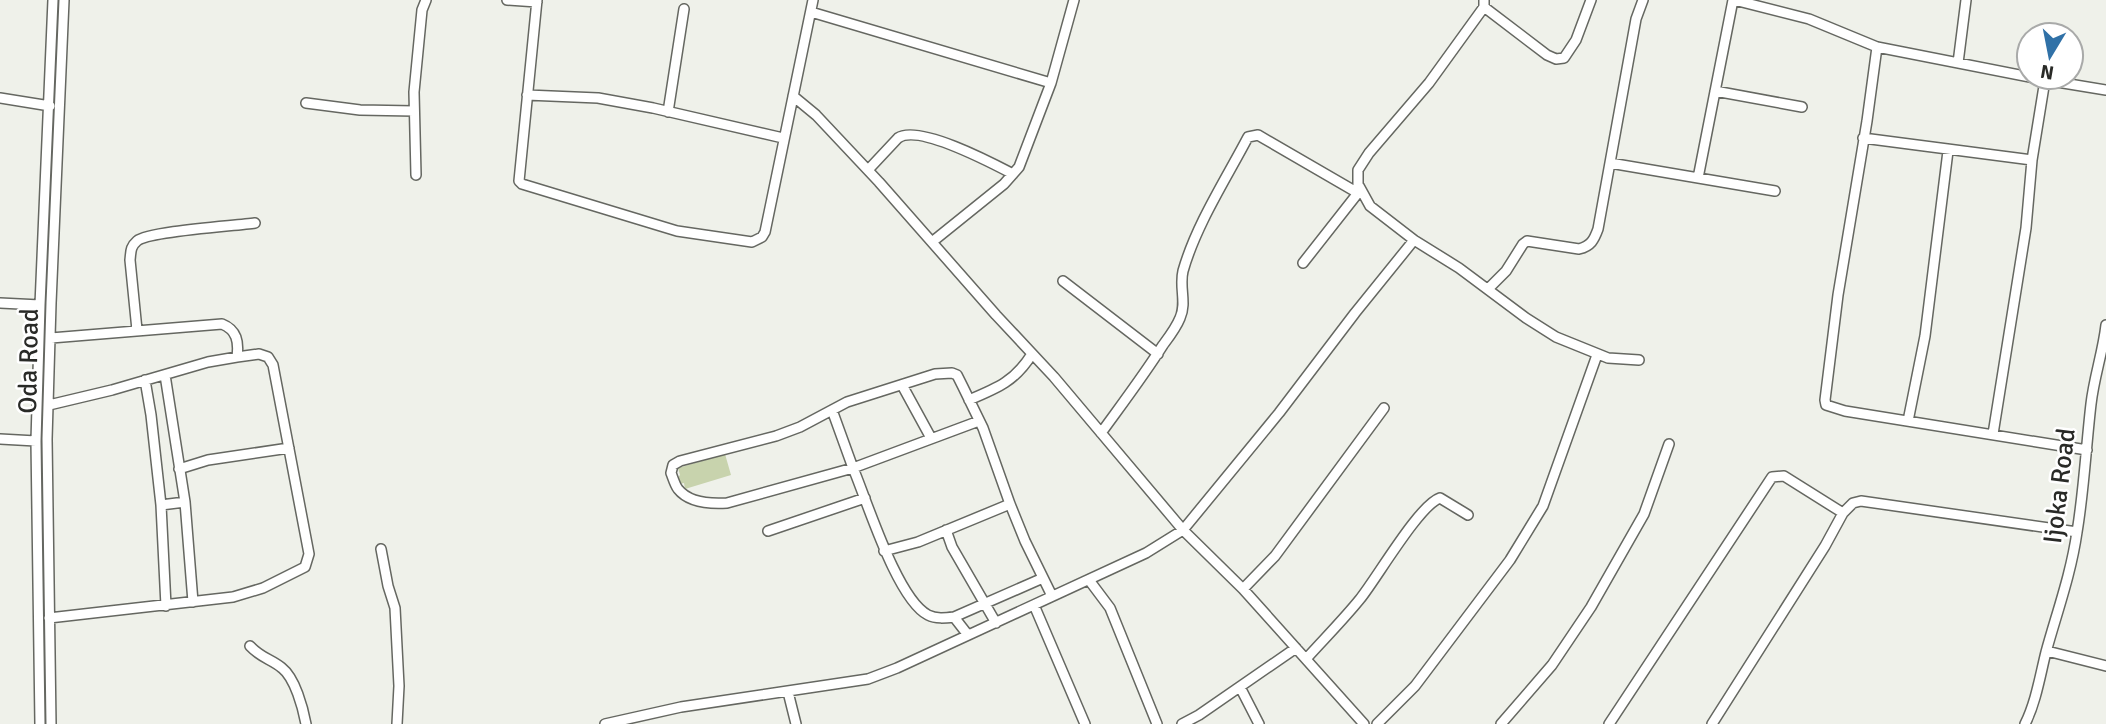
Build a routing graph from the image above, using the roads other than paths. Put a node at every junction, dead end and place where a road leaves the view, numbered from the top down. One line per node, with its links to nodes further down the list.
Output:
1 (53, 0): 28 (street, Oda Road)
2 (64, 0): 55 (street, Oda Road)
3 (426, 0): 30 (street)
4 (507, 0): 11 (street)
5 (813, 0): 15 (street)
6 (1074, 0): 19 (street)
7 (1591, 0): 12 (street)
8 (1643, 0): 36 (street)
9 (1733, 0): 13 (street); 23 (street)
10 (1966, 0): 17 (street)
11 (537, 1): 24 (street)
12 (1484, 4): 41 (street)
13 (1768, 4): 16 (street)
14 (684, 9): 31 (street)
15 (811, 12): 19 (street); 25 (street)
16 (1877, 47): 17 (street); 33 (street)
17 (1958, 63): 18 (street)
18 (2015, 74)
19 (1051, 83): 38 (street)
20 (2085, 87): 21 (street)
21 (2106, 90)
22 (2043, 91): 35 (street)
23 (1714, 92): 29 (street); 40 (street)
24 (527, 95): 31 (street); 32 (street)
25 (793, 96): 32 (street); 37 (street)
26 (0, 98): 28 (street)
27 (306, 103): 30 (street)
28 (50, 106): 52 (street, Oda Road)
29 (1802, 107)
30 (414, 111): 39 (street)
31 (668, 112): 32 (street)
32 (783, 138)
33 (1863, 138): 34 (street); 72 (street)
34 (1948, 151): 35 (street); 72 (street)
35 (2032, 160): 74 (street)
36 (1610, 163): 40 (street); 50 (street)
37 (868, 170): 38 (street); 45 (street)
38 (1013, 174): 45 (street)
39 (416, 175)
40 (1698, 178): 42 (street)
41 (1359, 189): 44 (street); 48 (street); 58 (street)
42 (1775, 191)
43 (255, 223): 54 (street)
44 (1414, 240): 46 (street); 47 (street)
45 (932, 242): 57 (street)
46 (1427, 247): 47 (street); 50 (street)
47 (1405, 253): 90 (street)
48 (1303, 263)
49 (1063, 281): 58 (street)
50 (1488, 289): 59 (street)
51 (0, 303): 52 (street)
52 (40, 304): 77 (street, Oda Road)
53 (2106, 325): 56 (street, Ijoka Road)
54 (137, 330): 55 (street); 60 (street)
55 (51, 338): 66 (street, Oda Road)
56 (2104, 353): 80 (street, Ijoka Road)
57 (1032, 354): 65 (street); 73 (street)
58 (1157, 354): 73 (street)
59 (1597, 355): 61 (street); 127 (street)
60 (237, 357): 62 (street); 79 (street)
61 (1639, 360)
62 (165, 375): 63 (street); 69 (street)
63 (145, 380): 66 (street); 70 (street)
64 (902, 385): 65 (street); 68 (street); 76 (street)
65 (969, 400): 71 (street)
66 (49, 405): 104 (street, Oda Road)
67 (1384, 408): 97 (street)
68 (832, 411): 81 (street); 81 (street)
69 (171, 412): 70 (street); 82 (street)
70 (151, 415): 86 (street)
71 (979, 421): 76 (street); 85 (street)
72 (1908, 421): 74 (street)
73 (1101, 433): 90 (street)
74 (1993, 434): 80 (street)
75 (0, 439): 77 (street)
76 (931, 439): 81 (street)
77 (36, 441): 116 (street, Oda Road)
78 (1669, 444): 128 (street)
79 (289, 448): 82 (street); 99 (street)
80 (2087, 450): 92 (street, Ijoka Road)
81 (853, 468): 83 (street)
82 (179, 469): 84 (street)
83 (865, 498): 91 (street); 94 (street)
84 (185, 502): 86 (street); 99 (street)
85 (1010, 503): 89 (street); 95 (street)
86 (161, 505): 102 (street)
87 (1843, 513): 92 (street); 129 (street); 130 (street)
88 (1468, 515): 110 (street)
89 (946, 530): 94 (street); 100 (street)
90 (1183, 530): 96 (street); 97 (street)
91 (768, 531)
92 (2077, 532): 109 (street, Ijoka Road)
93 (381, 549): 119 (street)
94 (884, 551): 103 (street)
95 (1043, 578): 98 (street); 100 (street)
96 (1088, 580): 98 (street); 123 (street)
97 (1243, 589): 108 (street)
98 (1052, 596): 101 (street)
99 (193, 603): 102 (street)
100 (986, 604): 103 (street); 105 (street)
101 (1034, 605): 105 (street); 122 (street)
102 (166, 606): 104 (street)
103 (954, 617): 106 (street)
104 (49, 618): 117 (street, Oda Road)
105 (996, 623): 106 (street)
106 (968, 635): 113 (street)
107 (250, 646): 118 (street)
108 (1296, 648): 110 (street); 112 (street)
109 (2047, 651): 111 (street); 131 (street, Ijoka Road)
110 (1306, 659): 126 (street)
111 (2106, 666)
112 (1240, 687): 114 (street); 125 (street)
113 (788, 692): 115 (street); 121 (street)
114 (1201, 720): 124 (street)
115 (622, 722): 120 (street)
116 (40, 724)
117 (51, 724)
118 (306, 724)
119 (397, 724)
120 (605, 724)
121 (796, 724)
122 (1085, 724)
123 (1157, 724)
124 (1182, 724)
125 (1259, 724)
126 (1364, 724)
127 (1377, 724)
128 (1501, 724)
129 (1610, 724)
130 (1712, 724)
131 (2025, 724)

